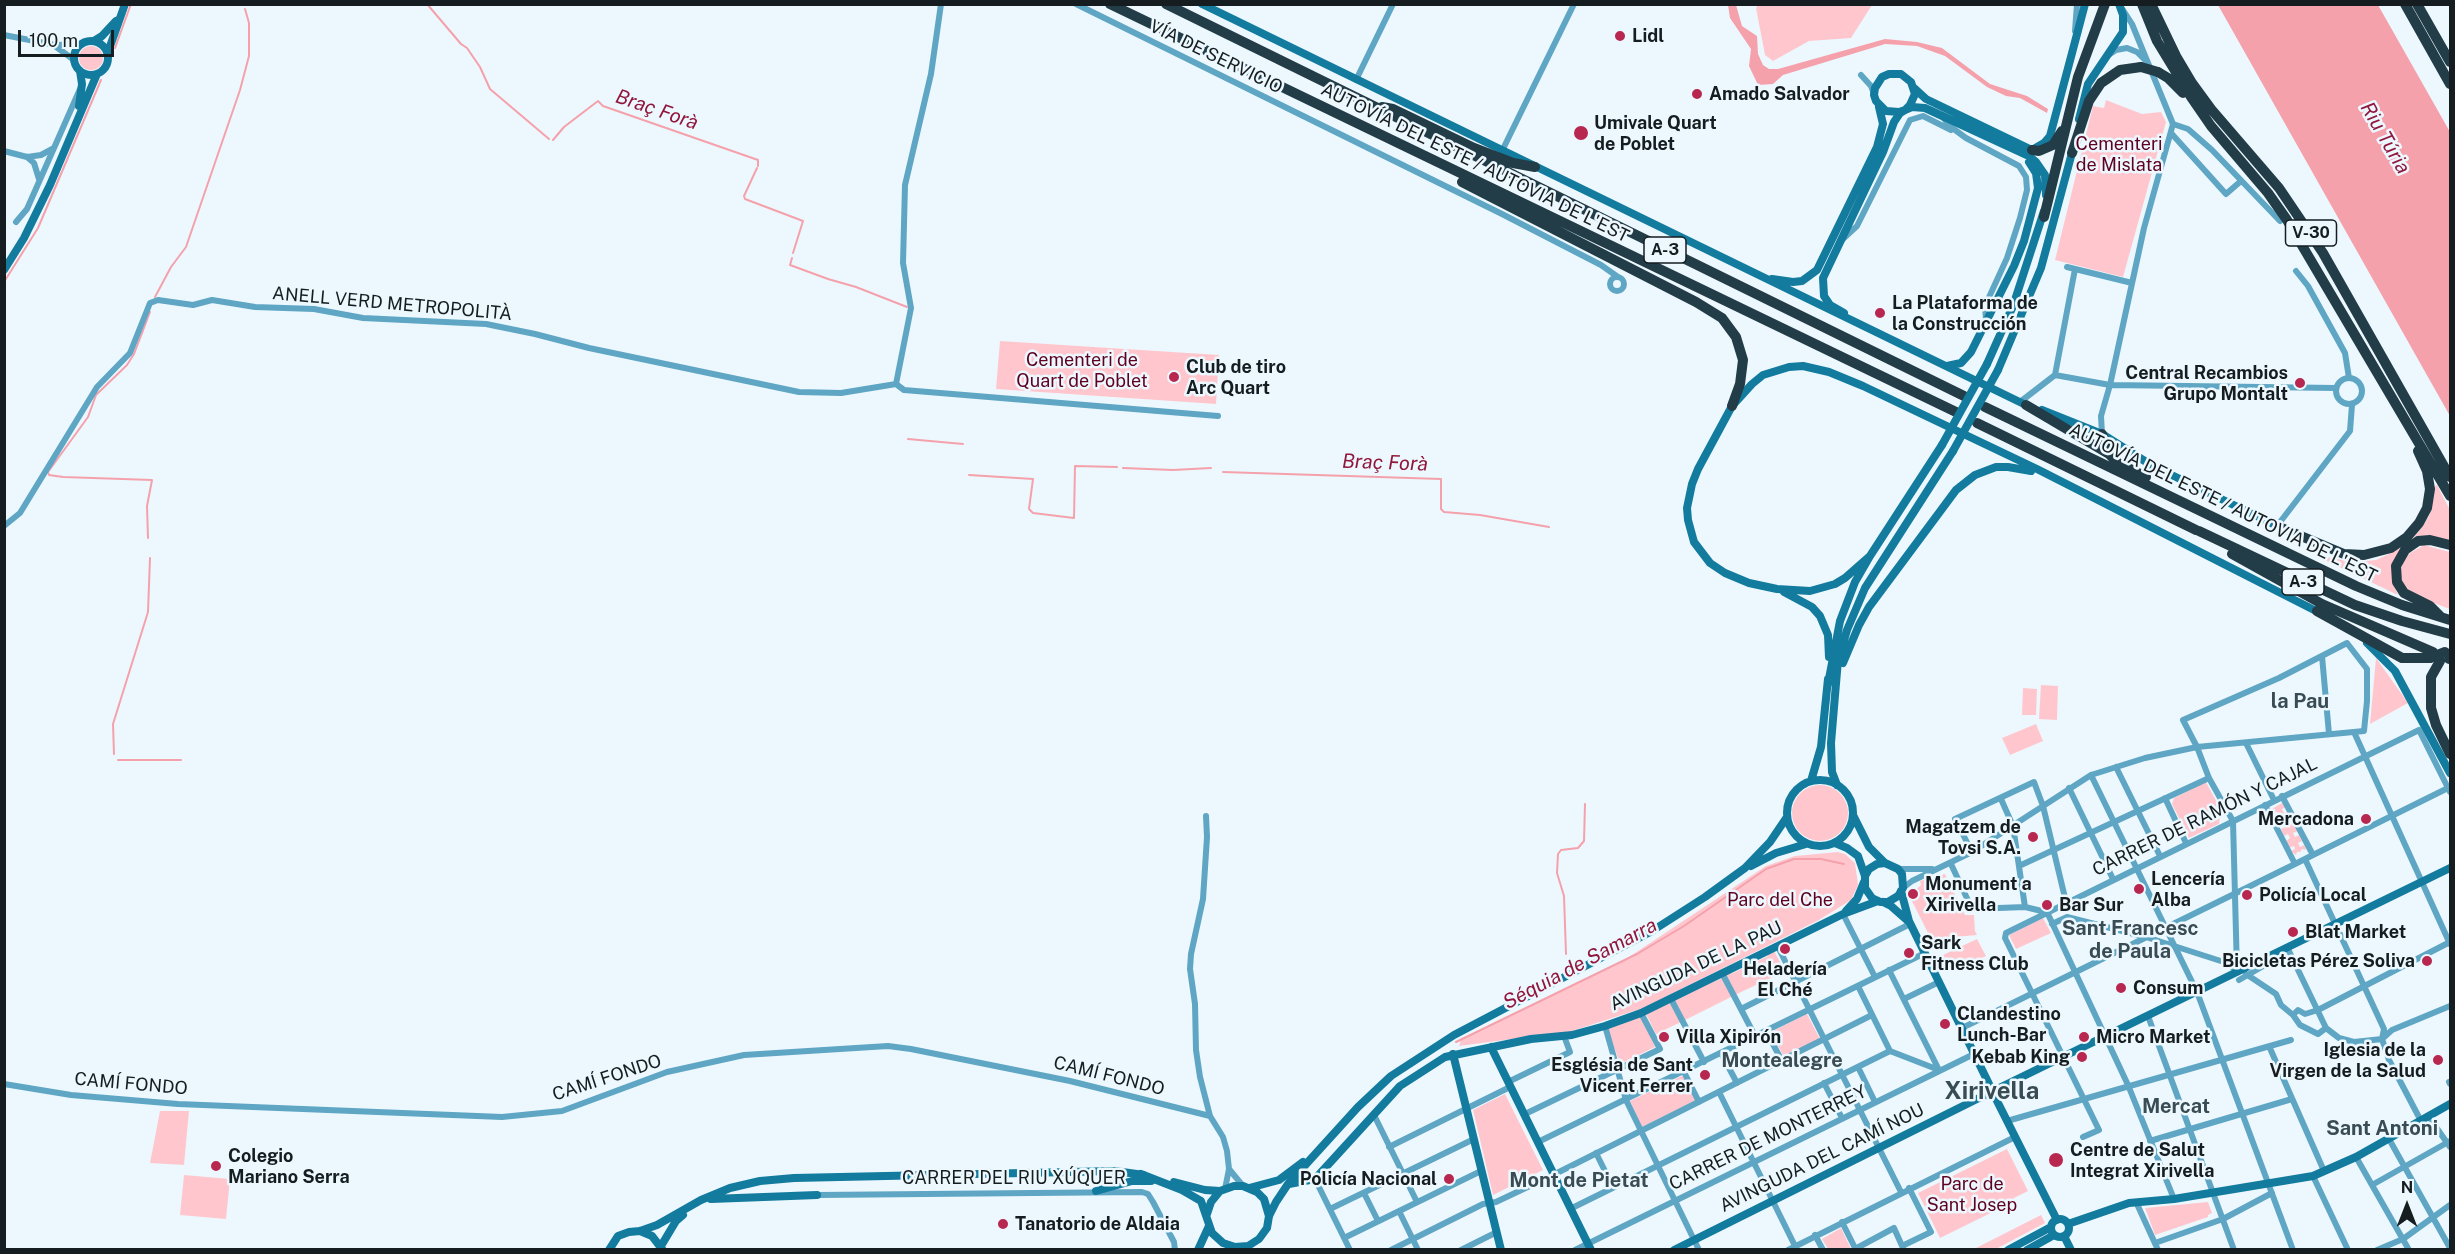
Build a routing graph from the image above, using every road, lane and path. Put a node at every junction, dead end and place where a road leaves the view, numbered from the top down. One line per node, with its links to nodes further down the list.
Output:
1 (941, 4): 73 (street)
2 (1076, 4): 65 (street, VÍA DE SERVICIO)
3 (1110, 4): 53 (highway, AUTOVÍA DEL ESTE / AUTOVIA DE L'EST / A-3)
4 (1166, 4): 37 (highway, AUTOVÍA DEL ESTE / AUTOVIA DE L'EST / A-3)
5 (1202, 4): 31 (street)
6 (1393, 4): 31 (street)
7 (1574, 4): 50 (street)
8 (2077, 4): 32 (street)
9 (2085, 4): 32 (street)
10 (2142, 4): 43 (highway, V-30)
11 (2151, 4): 88 (highway, V-30)
12 (2405, 4): 34 (highway)
13 (2417, 4): 26 (highway)
14 (2422, 4): 24 (highway)
15 (2105, 5): 41 (highway)
16 (2119, 5): 23 (street); 27 (street)
17 (123, 9): 19 (street); 22 (street)
18 (4, 35): 21 (street)
19 (94, 41): 20 (street); 22 (street)
20 (80, 44): 21 (street); 25 (street)
21 (55, 45): 25 (street)
22 (108, 52): 29 (street)
23 (2109, 54): 27 (street); 51 (street)
24 (2451, 55)
25 (74, 60): 28 (street)
26 (2451, 62)
27 (2145, 66): 42 (street); 43 (highway, bridge); 51 (highway)
28 (80, 71): 29 (street); 33 (street)
29 (97, 74): 40 (street)
30 (1882, 77): 35 (street); 36 (street); 36 (street)
31 (1356, 80): 50 (street)
32 (2065, 81): 48 (street)
33 (82, 84): 40 (street); 47 (street)
34 (2451, 84)
35 (1914, 87): 38 (street); 48 (street)
36 (1875, 98): 38 (street); 66 (street)
37 (1366, 102): 54 (highway); 76 (highway, AUTOVÍA DEL ESTE / AUTOVIA DE L'EST / A-3)
38 (1905, 110): 39 (street); 60 (street)
39 (1939, 113): 45 (street); 46 (street)
40 (78, 115): 63 (street)
41 (2068, 117): 48 (highway); 57 (highway)
42 (2173, 124): 44 (street); 56 (street)
43 (2211, 126): 84 (highway, V-30)
44 (2171, 133): 56 (street); 67 (street)
45 (1966, 138): 60 (street); 69 (street)
46 (2004, 145): 57 (street); 69 (street)
47 (54, 148): 52 (street); 55 (street)
48 (2032, 150)
49 (4, 151): 52 (street)
50 (1502, 151): 54 (street)
51 (2072, 153): 102 (street, bridge)
52 (27, 157): 55 (street)
53 (1424, 158): 79 (highway); 81 (highway, AUTOVÍA DEL ESTE / AUTOVIA DE L'EST / A-3)
54 (1535, 167): 66 (street)
55 (39, 180): 59 (street)
56 (2241, 180): 58 (street)
57 (2044, 217): 95 (street, bridge)
58 (2280, 220)
59 (16, 222)
60 (1838, 245): 68 (street)
61 (2067, 267): 62 (street)
62 (2075, 269): 67 (street); 71 (street)
63 (4, 270)
64 (2296, 271): 72 (street)
65 (1614, 278)
66 (1764, 278): 68 (street)
67 (2132, 283): 74 (street)
68 (1850, 320): 70 (street)
69 (1985, 327): 70 (street)
70 (1945, 366): 77 (street)
71 (2055, 375): 74 (street); 77 (street)
72 (2349, 378): 75 (street); 78 (street)
73 (896, 384): 82 (street); 91 (street, ANELL VERD METROPOLITÀ)
74 (2110, 385): 75 (street); 85 (street)
75 (2336, 388): 78 (street)
76 (1964, 396)
77 (2023, 404): 85 (street); 86 (highway)
78 (2352, 405): 92 (street)
79 (1732, 406): 87 (street); 96 (street)
80 (1985, 407): 90 (highway, AUTOVÍA DEL ESTE / AUTOVIA DE L'EST / A-3)
81 (1956, 412)
82 (1218, 416)
83 (1977, 423): 93 (highway, AUTOVÍA DEL ESTE / AUTOVIA DE L'EST / A-3)
84 (2412, 433): 89 (highway, V-30); 92 (highway)
85 (2102, 434): 86 (highway); 92 (street)
86 (2109, 454): 90 (highway)
87 (2043, 474): 97 (street); 102 (street)
88 (2451, 477)
89 (2451, 495)
90 (2180, 500): 98 (highway, AUTOVÍA DEL ESTE / AUTOVIA DE L'EST / A-3)
91 (4, 526)
92 (2277, 526)
93 (2219, 541): 99 (highway, AUTOVÍA DEL ESTE / AUTOVIA DE L'EST / A-3); 101 (highway)
94 (2451, 545): 98 (highway)
95 (1870, 555): 96 (street); 102 (street)
96 (1777, 589): 102 (street)
97 (2317, 611): 101 (highway); 110 (street)
98 (2447, 619)
99 (2451, 634)
100 (2322, 656): 103 (street); 104 (street); 106 (street)
101 (2444, 656): 107 (highway)
102 (1832, 683): 113 (street); 114 (street)
103 (2354, 732): 104 (street); 108 (street)
104 (2329, 734): 105 (street)
105 (2246, 743): 106 (street); 120 (street)
106 (2197, 747): 109 (street); 112 (street)
107 (2451, 754)
108 (2364, 755): 116 (street, CARRER DE RAMÓN Y CAJAL); 117 (street, CARRER DE RAMÓN Y CAJAL); 126 (street)
109 (2116, 766): 111 (street); 123 (street)
110 (2451, 773)
111 (2091, 775): 115 (street); 129 (street)
112 (2209, 778): 118 (street); 128 (street)
113 (1811, 781): 114 (street); 127 (street)
114 (1837, 785): 125 (street)
115 (2068, 788): 122 (street); 131 (street)
116 (2449, 790): 126 (street)
117 (2282, 796): 120 (street, CARRER DE RAMÓN Y CAJAL); 137 (street)
118 (2165, 798): 123 (street); 133 (street)
119 (2001, 799): 122 (street); 130 (street); 136 (street)
120 (2274, 800): 121 (street, CARRER DE RAMÓN Y CAJAL)
121 (2265, 805): 128 (street, CARRER DE RAMÓN Y CAJAL); 142 (street)
122 (2043, 806): 130 (street); 135 (street)
123 (2138, 811): 129 (street); 138 (street)
124 (1206, 816): 235 (street)
125 (1853, 816): 132 (street); 140 (street)
126 (2391, 816): 137 (street); 151 (street)
127 (1787, 817): 134 (street); 145 (street)
128 (2233, 821): 133 (street, CARRER DE RAMÓN Y CAJAL); 153 (street)
129 (2114, 822): 131 (street); 148 (street)
130 (2013, 826): 136 (street); 143 (street)
131 (2090, 833): 135 (street); 150 (street)
132 (1835, 843): 134 (street); 149 (street)
133 (2186, 843): 138 (street, CARRER DE RAMÓN Y CAJAL)
134 (1806, 844): 145 (street)
135 (2054, 850): 143 (street); 155 (street)
136 (1972, 852): 141 (street)
137 (2313, 855): 139 (street)
138 (2160, 856): 148 (street, CARRER DE RAMÓN Y CAJAL)
139 (2305, 859): 142 (street); 161 (street)
140 (1885, 863): 146 (street); 149 (street)
141 (1951, 864): 147 (street); 156 (street)
142 (2295, 864): 153 (street)
143 (2019, 866): 156 (street)
144 (2451, 867): 151 (street)
145 (1745, 868): 251 (street)
146 (1898, 869): 147 (street); 152 (street)
147 (1938, 869): 152 (street)
148 (2136, 869): 150 (street, CARRER DE RAMÓN Y CAJAL); 162 (street)
149 (1864, 879): 154 (street); 158 (street, AVINGUDA DE LA PAU)
150 (2113, 879): 155 (street, CARRER DE RAMÓN Y CAJAL)
151 (2421, 883): 161 (street); 164 (street)
152 (1902, 889): 154 (street); 159 (street)
153 (2236, 893): 162 (street); 173 (street)
154 (1880, 902): 158 (street, AVINGUDA DE LA PAU); 159 (street)
155 (2066, 903): 157 (street, CARRER DE RAMÓN Y CAJAL)
156 (2025, 908): 157 (street)
157 (2047, 912): 160 (street); 180 (street, CARRER DE RAMÓN Y CAJAL)
158 (1843, 914): 166 (street, AVINGUDA DE LA PAU); 168 (street)
159 (1910, 923): 168 (street); 169 (street)
160 (2052, 924): 163 (street); 171 (street)
161 (2334, 925): 167 (street); 178 (street)
162 (2165, 928): 163 (street); 165 (street)
163 (2146, 937): 165 (street); 171 (street)
164 (2450, 943): 178 (street)
165 (2174, 945): 173 (street); 179 (street)
166 (1778, 946): 172 (street, AVINGUDA DE LA PAU); 175 (street)
167 (2287, 947): 173 (street); 186 (street)
168 (1861, 949): 174 (street); 175 (street)
169 (1924, 953): 170 (street); 176 (street)
170 (1889, 970): 174 (street); 182 (street)
171 (2075, 972): 180 (street); 197 (street)
172 (1722, 973): 181 (street, AVINGUDA DE LA PAU); 184 (street)
173 (2241, 975): 179 (street); 189 (street)
174 (1875, 977): 177 (street)
175 (1795, 982): 184 (street); 185 (street)
176 (1939, 982): 182 (street); 192 (street)
177 (1858, 986): 185 (street); 188 (street)
178 (2364, 986): 186 (street); 198 (street)
179 (2198, 992): 190 (street); 208 (street)
180 (2032, 993): 192 (street); 207 (street)
181 (1671, 999): 187 (street, AVINGUDA DE LA PAU); 210 (street)
182 (1904, 999): 213 (street)
183 (2451, 1005): 198 (street)
184 (1741, 1009): 196 (street)
185 (1809, 1010): 194 (street); 199 (street)
186 (2318, 1010): 189 (street); 193 (street)
187 (1641, 1013): 191 (street, AVINGUDA DE LA PAU); 212 (street)
188 (1872, 1015): 199 (street); 203 (street)
189 (2293, 1015): 193 (street)
190 (2148, 1016): 197 (street); 215 (street)
191 (1605, 1026): 195 (street, AVINGUDA DE LA PAU); 212 (street)
192 (1962, 1028): 206 (street)
193 (2326, 1028): 198 (street)
194 (1766, 1031): 196 (street); 209 (street)
195 (1564, 1036): 201 (street, AVINGUDA DE LA PAU); 220 (street)
196 (1755, 1036): 204 (street)
197 (2105, 1037): 207 (street); 221 (street)
198 (2382, 1038): 237 (street)
199 (1824, 1040): 209 (street); 216 (street)
200 (2291, 1040): 202 (street)
201 (1491, 1047): 205 (street, AVINGUDA DE LA PAU); 220 (street)
202 (2269, 1047): 208 (street); 225 (street)
203 (1890, 1051): 211 (street); 213 (street)
204 (1721, 1053): 210 (street); 217 (street)
205 (1453, 1054): 230 (street); 234 (street, AVINGUDA DE LA PAU)
206 (1974, 1054): 213 (street, CARRER DE MONTERREY); 222 (street)
207 (2064, 1057): 222 (street); 224 (street)
208 (2223, 1058): 215 (street); 233 (street)
209 (1782, 1061): 217 (street)
210 (1704, 1062): 214 (street)
211 (1858, 1067): 216 (street); 228 (street)
212 (1617, 1070): 226 (street); 232 (street)
213 (1939, 1070): 228 (street, CARRER DE MONTERREY)
214 (1684, 1072): 226 (street); 227 (street)
215 (2169, 1073): 221 (street); 240 (street)
216 (1841, 1075): 218 (street); 231 (street)
217 (1737, 1083): 223 (street)
218 (1824, 1083): 236 (street); 239 (street)
219 (4, 1084): 235 (street, CAMÍ FONDO)
220 (1509, 1084): 230 (street); 232 (street)
221 (2128, 1085): 224 (street); 246 (street)
222 (1994, 1091): 238 (street); 250 (street, AVINGUDA DEL CAMÍ NOU)
223 (1719, 1092): 227 (street); 239 (street)
224 (2084, 1098): 238 (street); 243 (street)
225 (2292, 1099): 233 (street); 259 (street)
226 (1626, 1100): 241 (street); 247 (street)
227 (1699, 1102): 241 (street)
228 (1875, 1102): 231 (street, CARRER DE MONTERREY)
229 (2451, 1104): 237 (street)
230 (1467, 1108): 244 (street); 249 (street)
231 (1858, 1110): 236 (street, CARRER DE MONTERREY); 250 (street)
232 (1525, 1114): 247 (street)
233 (2242, 1114): 240 (street); 266 (street)
234 (1374, 1115): 249 (street); 264 (street, AVINGUDA DE LA PAU)
235 (1210, 1116): 257 (street)
236 (1842, 1118): 254 (street, CARRER DE MONTERREY)
237 (2425, 1119): 245 (street); 248 (street)
238 (2007, 1121): 242 (street)
239 (1737, 1126): 254 (street); 255 (street)
240 (2190, 1129): 246 (street); 275 (street)
241 (1640, 1131): 252 (street); 255 (street)
242 (2015, 1137): 271 (street); 298 (street)
243 (2083, 1137)
244 (1474, 1139): 258 (street); 261 (street)
245 (2389, 1139): 253 (street); 256 (street)
246 (2150, 1141): 279 (street)
247 (1538, 1142): 262 (street)
248 (2450, 1144): 256 (street)
249 (1389, 1147): 261 (street)
250 (1878, 1148): 274 (street); 282 (street, AVINGUDA DEL CAMÍ NOU)
251 (1317, 1150): 267 (street); 269 (street)
252 (1596, 1153): 262 (street); 270 (street)
253 (2356, 1157): 259 (street); 268 (street)
254 (1754, 1161): 281 (street, CARRER DE MONTERREY); 282 (street)
255 (1658, 1164): 270 (street); 281 (street)
256 (2404, 1167): 268 (street); 292 (street)
257 (1229, 1169): 269 (street); 272 (street)
258 (1481, 1171): 283 (street); 284 (street)
259 (2324, 1172): 263 (street)
260 (1141, 1174): 265 (street); 272 (street); 280 (street)
261 (1403, 1174): 276 (street); 283 (street)
262 (1553, 1175): 284 (street); 288 (street)
263 (2313, 1176): 266 (street); 335 (street)
264 (1314, 1179): 267 (street); 287 (street)
265 (1158, 1181): 273 (street); 290 (street)
266 (2269, 1183): 275 (street); 277 (street)
267 (1288, 1184): 291 (street)
268 (2372, 1185): 306 (street)
269 (1246, 1187): 272 (street); 291 (street)
270 (1613, 1187): 288 (street)
271 (1909, 1188): 274 (street); 313 (street)
272 (1223, 1190): 290 (street)
273 (1096, 1191): 278 (street, CARRER DEL RIU XÚQUER); 317 (street, CARRER DEL RIU XÚQUER)
274 (1901, 1192): 295 (street)
275 (2213, 1192): 279 (street); 293 (street)
276 (1364, 1193): 287 (street); 294 (street)
277 (2272, 1193): 293 (street); 334 (street)
278 (817, 1195): 280 (street)
279 (2174, 1199): 285 (street)
280 (702, 1200): 299 (street); 310 (street)
281 (1675, 1200): 307 (street); 308 (street, CARRER DE MONTERREY)
282 (1773, 1200): 307 (street, AVINGUDA DEL CAMÍ NOU); 312 (street)
283 (1417, 1202): 289 (street)
284 (1490, 1203): 300 (street); 305 (street)
285 (2137, 1204): 296 (street); 309 (street)
286 (2451, 1205): 292 (street)
287 (1330, 1209): 303 (street)
288 (1570, 1209): 308 (street)
289 (1399, 1211): 294 (street); 305 (street)
290 (1207, 1215): 297 (street)
291 (1269, 1215): 304 (street)
292 (2433, 1217): 306 (street); 314 (street)
293 (2223, 1220): 309 (street); 333 (street)
294 (1378, 1221): 303 (street)
295 (1842, 1222): 301 (street); 315 (street)
296 (2068, 1224): 298 (street); 302 (street)
297 (1209, 1226): 311 (street); 318 (street)
298 (2054, 1227): 302 (street); 330 (street); 331 (street)
299 (640, 1231): 310 (street); 316 (street)
300 (1497, 1232): 323 (street); 324 (street)
301 (1815, 1235): 312 (street); 329 (street)
302 (2064, 1236): 332 (street)
303 (1344, 1238): 320 (street)
304 (1260, 1239): 311 (street); 319 (street)
305 (1413, 1239): 321 (street); 322 (street)
306 (2403, 1239): 336 (street); 337 (street)
307 (1694, 1240): 326 (street, AVINGUDA DEL CAMÍ NOU); 327 (street)
308 (1589, 1246): 325 (street, CARRER DE MONTERREY)
309 (2156, 1246)
310 (661, 1248)
311 (1231, 1248)
312 (1796, 1248): 328 (street)
313 (1903, 1248): 315 (street)
314 (2451, 1248)
315 (1855, 1249)
316 (609, 1250)
317 (1175, 1250)
318 (1198, 1250)
319 (1258, 1250)
320 (1350, 1250)
321 (1390, 1250)
322 (1418, 1250)
323 (1461, 1250)
324 (1501, 1250)
325 (1575, 1250)
326 (1674, 1250)
327 (1699, 1250)
328 (1788, 1250)
329 (1822, 1250)
330 (2008, 1250)
331 (2027, 1250)
332 (2071, 1250)
333 (2234, 1250)
334 (2293, 1250)
335 (2348, 1250)
336 (2377, 1250)
337 (2409, 1250)

